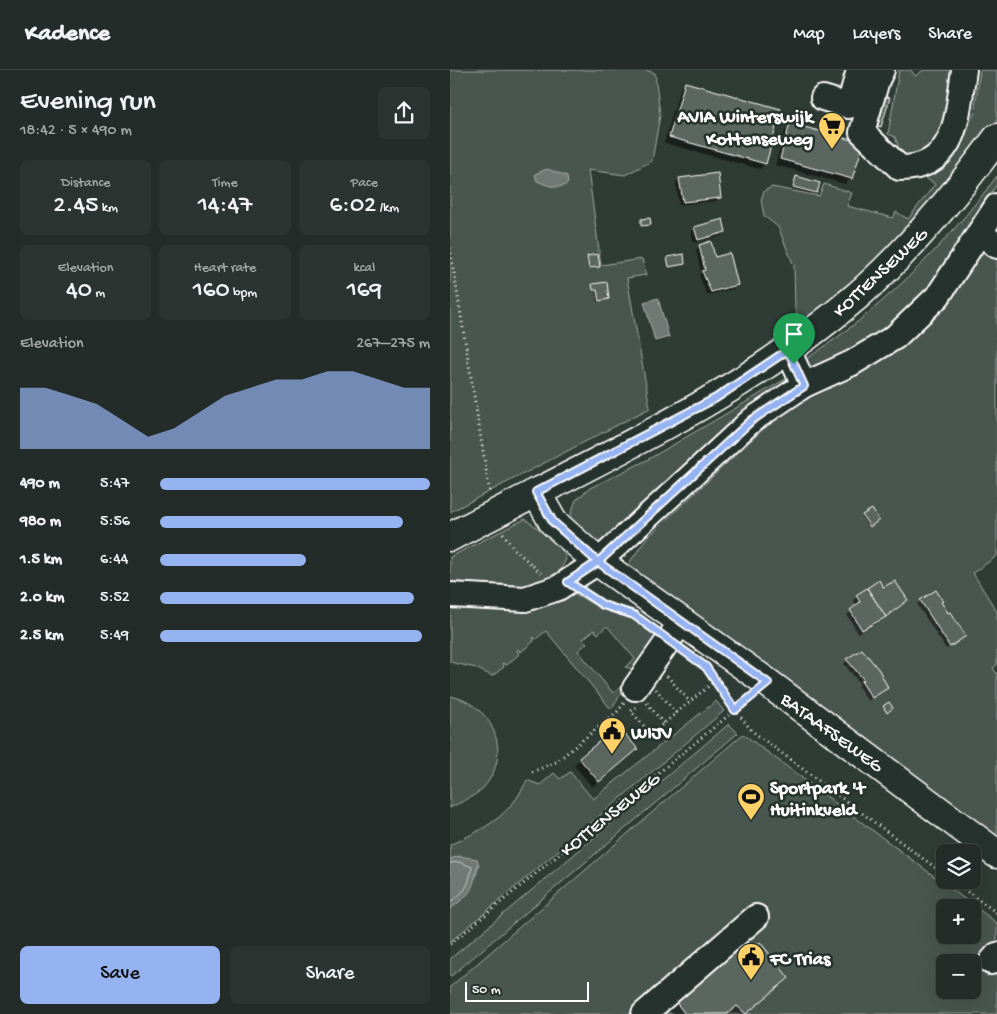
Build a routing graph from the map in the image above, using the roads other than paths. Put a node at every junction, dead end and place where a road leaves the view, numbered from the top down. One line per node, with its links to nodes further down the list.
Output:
1 (859, 70): 4 (street)
2 (882, 70): 3 (street)
3 (964, 70)
4 (822, 98)
5 (997, 138): 9 (main road, KOTTENSEWEG)
6 (997, 166): 9 (main road, KOTTENSEWEG)
7 (997, 206): 8 (street, KOTTENSEWEG)
8 (988, 239): 9 (street, KOTTENSEWEG)
9 (796, 367): 10 (main road, KOTTENSEWEG); 14 (street, KOTTENSEWEG)
10 (540, 499): 11 (main road, KOTTENSEWEG); 14 (main road, BATAAFSEWEG)
11 (497, 522): 12 (main road, KOTTENSEWEG); 13 (main road, KOTTENSEWEG)
12 (450, 537)
13 (450, 554)
14 (598, 562): 15 (street, KOTTENSEWEG); 16 (main road, BATAAFSEWEG)
15 (450, 595)
16 (682, 621): 17 (street); 18 (main road, BATAAFSEWEG)
17 (645, 693)
18 (997, 854)
19 (756, 916): 20 (street)
20 (644, 1014)

